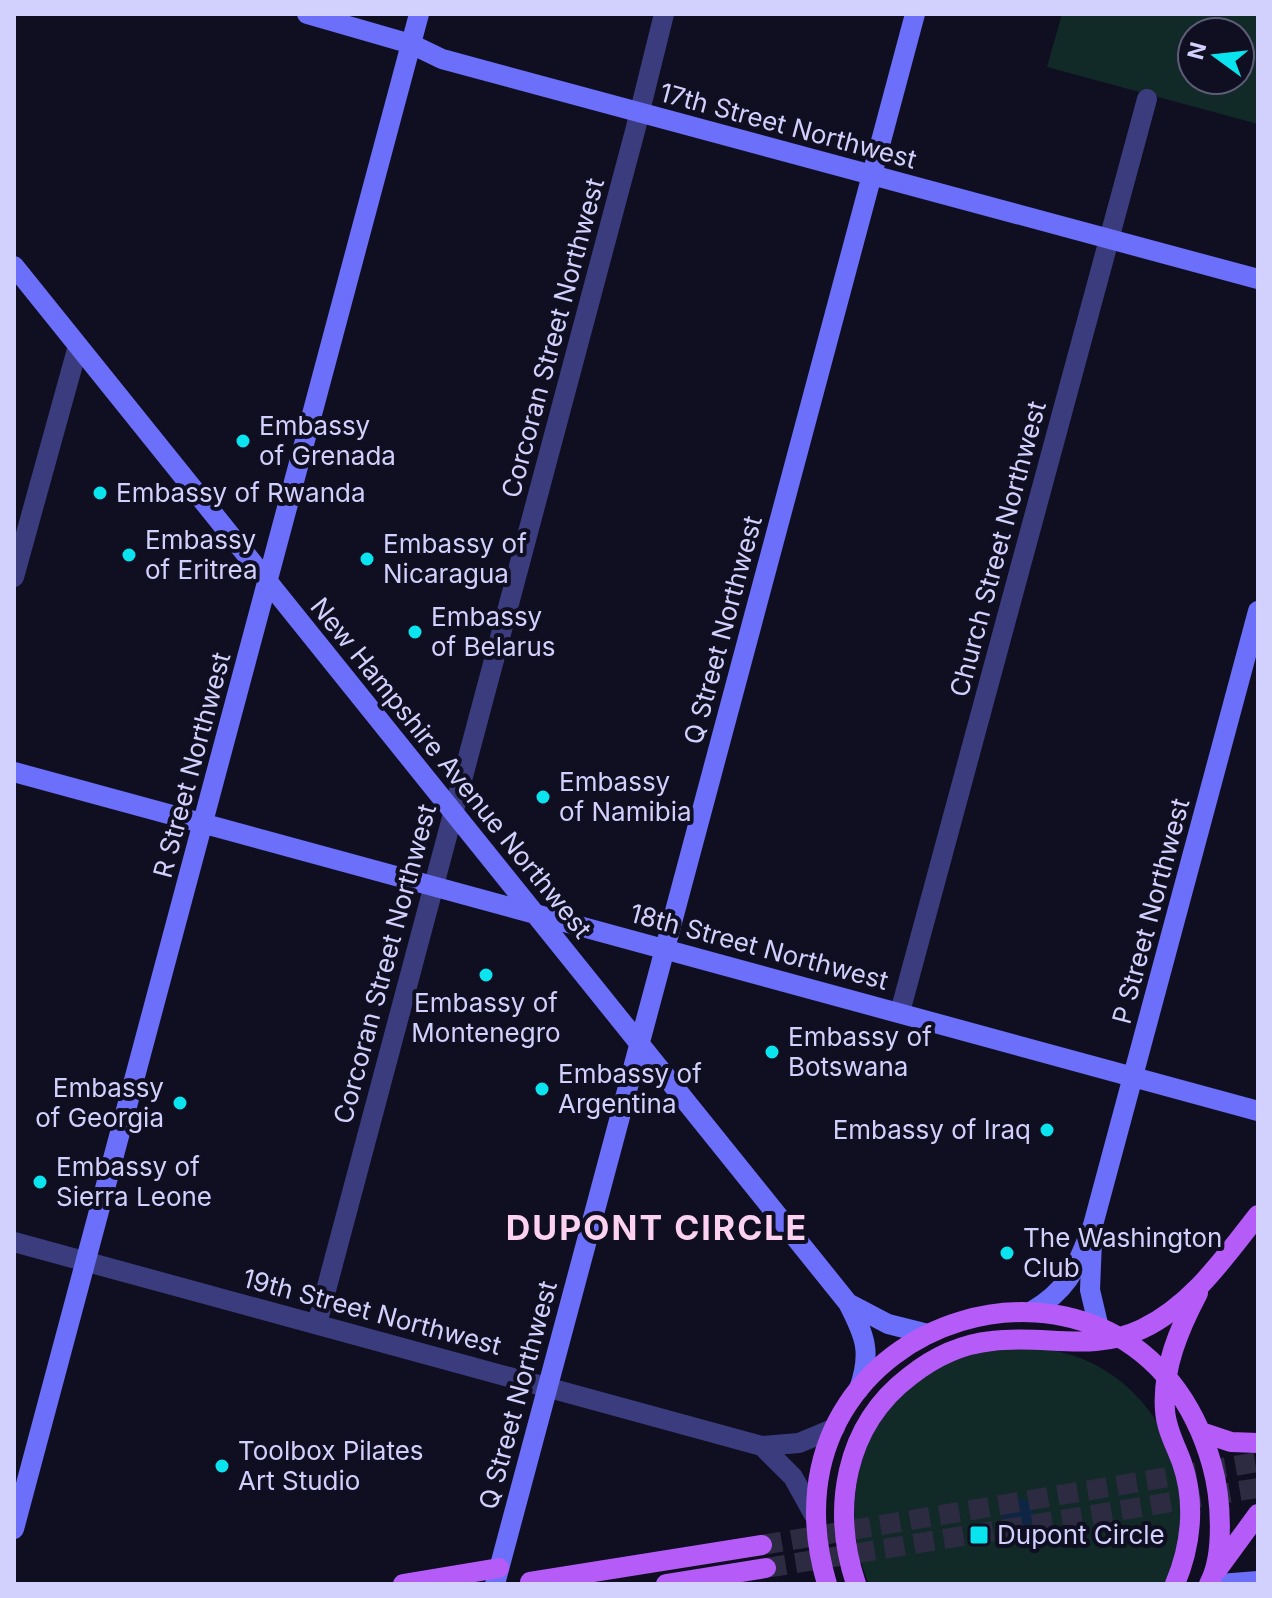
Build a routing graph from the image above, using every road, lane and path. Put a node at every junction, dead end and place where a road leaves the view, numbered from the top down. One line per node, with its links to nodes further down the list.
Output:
1 (307, 14): 5 (main road, 17th Street Northwest)
2 (419, 14): 5 (main road, R Street Northwest)
3 (664, 14): 7 (street, Corcoran Street Northwest)
4 (915, 14): 8 (main road, Q Street Northwest)
5 (411, 44): 7 (main road, 17th Street Northwest); 14 (main road, R Street Northwest)
6 (1147, 99): 9 (street, Church Street Northwest)
7 (639, 113): 8 (main road, 17th Street Northwest); 17 (street, Corcoran Street Northwest)
8 (872, 175): 9 (main road, 17th Street Northwest); 21 (main road, Q Street Northwest)
9 (1109, 239): 11 (main road, 17th Street Northwest); 22 (street, Church Street Northwest)
10 (14, 266): 12 (main road, New Hampshire Avenue Northwest)
11 (1258, 279)
12 (78, 346): 13 (street); 14 (main road, New Hampshire Avenue Northwest)
13 (14, 577)
14 (267, 580): 17 (main road, New Hampshire Avenue Northwest); 18 (main road, R Street Northwest)
15 (1258, 611): 24 (main road, P Street Northwest)
16 (14, 772): 18 (main road, 18th Street Northwest)
17 (453, 812): 19 (street, Corcoran Street Northwest); 20 (main road, New Hampshire Avenue Northwest)
18 (203, 823): 19 (main road, 18th Street Northwest); 29 (main road, R Street Northwest)
19 (433, 885): 20 (main road, 18th Street Northwest); 33 (street, Corcoran Street Northwest)
20 (532, 912): 21 (main road, 18th Street Northwest); 23 (main road, New Hampshire Avenue Northwest)
21 (665, 947): 22 (main road, 18th Street Northwest); 23 (main road, Q Street Northwest)
22 (900, 1012): 24 (main road, 18th Street Northwest)
23 (640, 1045): 31 (main road, New Hampshire Avenue Northwest); 38 (main road, Q Street Northwest)
24 (1133, 1076): 25 (main road, 18th Street Northwest); 27 (main road, P Street Northwest)
25 (1258, 1111)
26 (1258, 1215): 30 (main road)
27 (1093, 1225): 32 (main road, P Street Northwest); 34 (main road, P Street Northwest)
28 (14, 1242): 29 (street, 19th Street Northwest)
29 (86, 1261): 33 (street, 19th Street Northwest); 46 (main road, R Street Northwest)
30 (1201, 1285): 36 (main road); 37 (main road)
31 (848, 1303): 35 (main road, New Hampshire Avenue Northwest); 39 (main road, New Hampshire Avenue Northwest)
32 (1032, 1311): 34 (main road); 35 (main road)
33 (317, 1324): 38 (street, 19th Street Northwest)
34 (1099, 1328): 36 (main road)
35 (928, 1334): 39 (main road)
36 (1118, 1337): 37 (main road); 56 (main road)
37 (1168, 1378): 41 (main road); 57 (main road)
38 (548, 1386): 43 (street, 19th Street Northwest); 49 (main road, Q Street Northwest)
39 (859, 1389): 40 (main road)
40 (835, 1428): 43 (street, 19th Street Northwest); 45 (main road)
41 (1201, 1432): 42 (main road); 50 (main road)
42 (1258, 1443)
43 (762, 1446): 45 (street, 19th Street Northwest)
44 (1258, 1514): 50 (main road)
45 (814, 1515): 55 (main road)
46 (14, 1529)
47 (762, 1545): 52 (main road)
48 (766, 1568): 54 (main road)
49 (497, 1576): 53 (main road)
50 (1214, 1580): 51 (main road)
51 (1258, 1581)
52 (530, 1582)
53 (403, 1584)
54 (666, 1584)
55 (827, 1584)
56 (856, 1584)
57 (1175, 1584)

